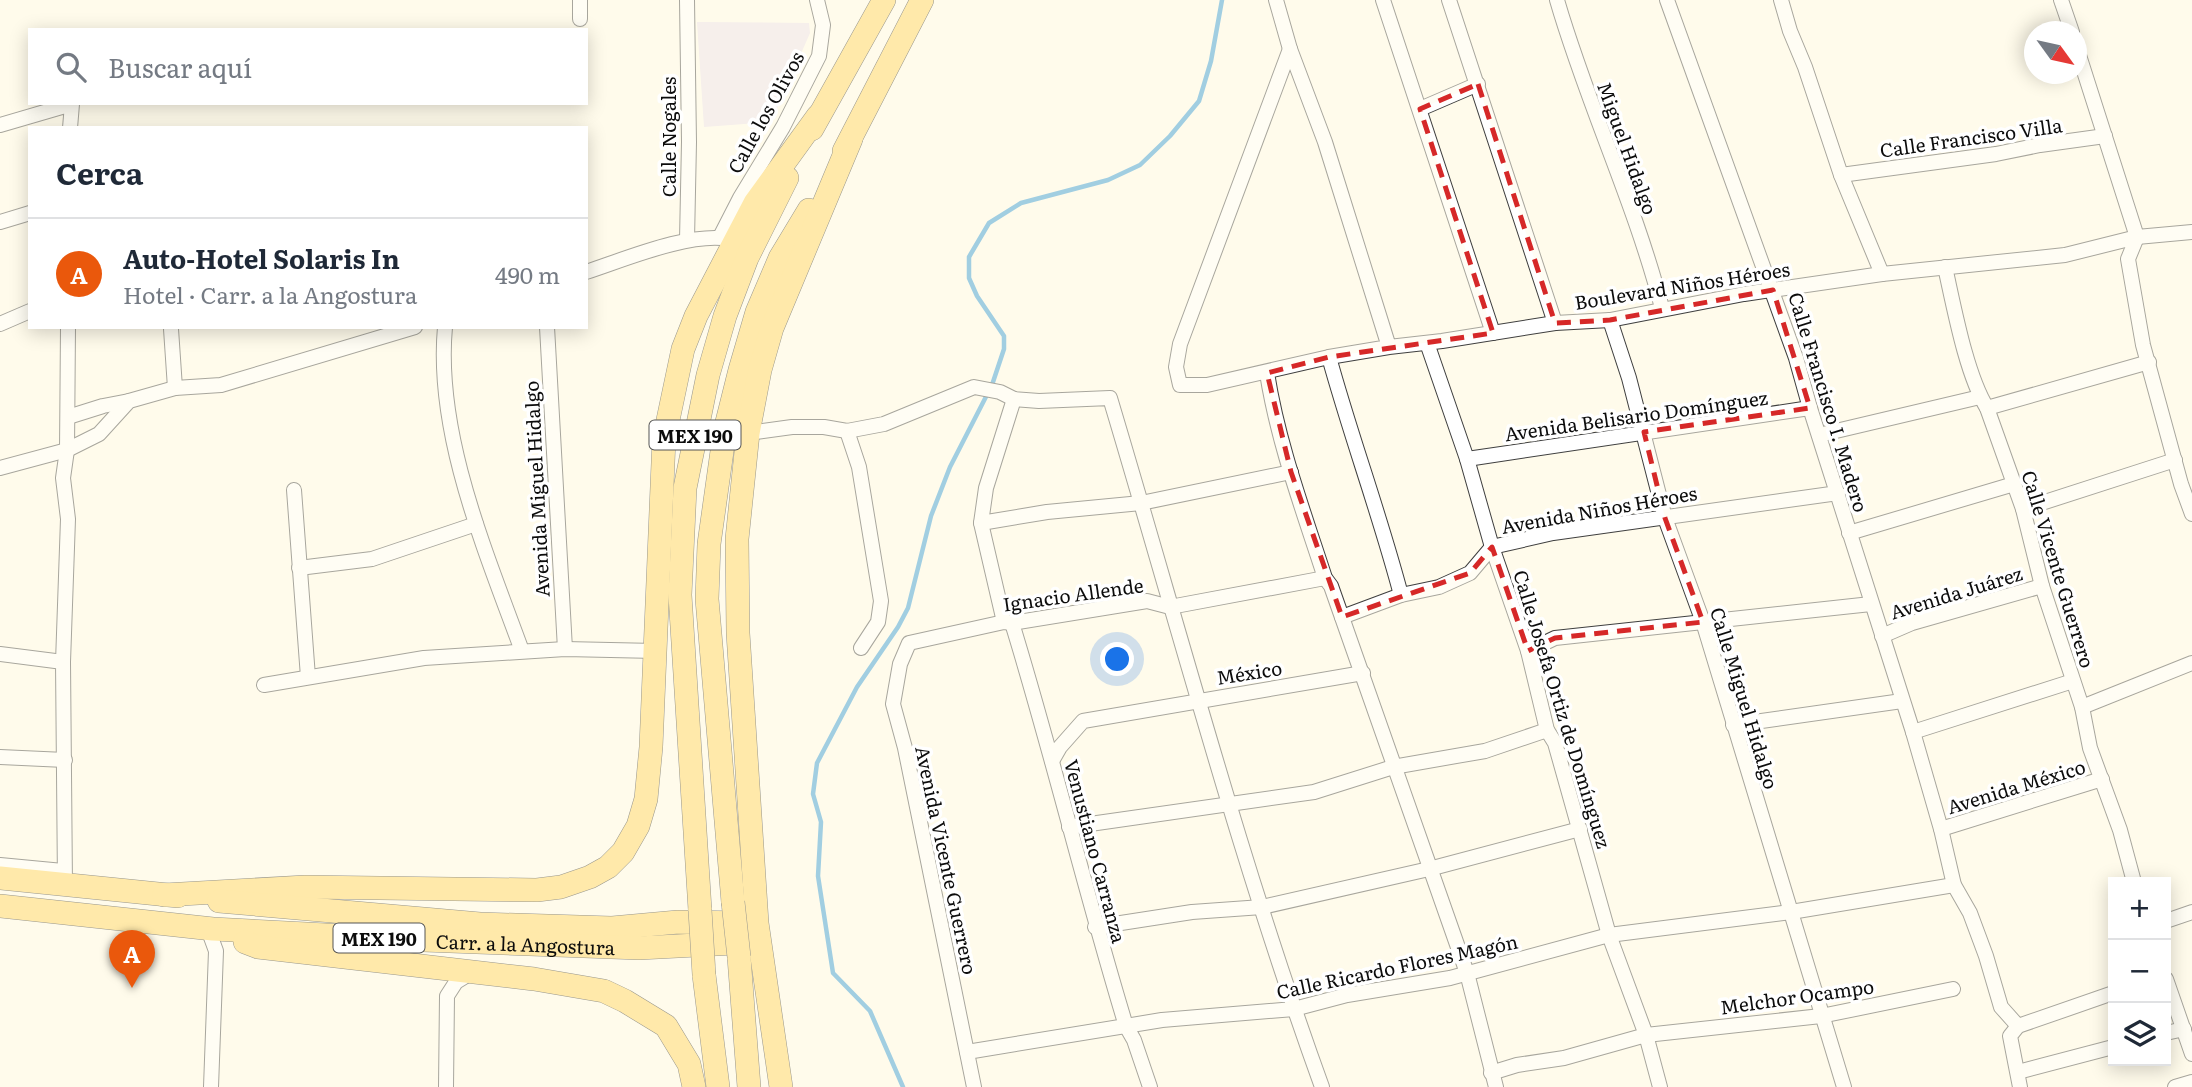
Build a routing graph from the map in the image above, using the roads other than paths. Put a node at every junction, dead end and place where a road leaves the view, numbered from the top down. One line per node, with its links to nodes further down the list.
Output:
1 (580, 0): 13 (street)
2 (687, 0): 32 (street, Calle Nogales)
3 (817, 0): 31 (street, Calle los Olivos)
4 (884, 0): 21 (main road, MEX 190)
5 (922, 0): 25 (main road, MEX 190)
6 (1276, 0): 15 (street)
7 (1383, 0): 20 (street)
8 (1449, 0): 17 (street)
9 (1558, 0): 37 (street, Miguel Hidalgo)
10 (1667, 0): 36 (street, Calle Francisco I. Madero)
11 (1781, 0): 26 (street)
12 (2061, 0): 14 (street)
13 (580, 19)
14 (2068, 21)
15 (1290, 49): 49 (street); 52 (street, Boulevard Niños Héroes)
16 (2087, 78): 24 (street)
17 (1478, 84): 20 (street); 40 (street)
18 (69, 105): 22 (street)
19 (72, 105): 23 (street)
20 (1420, 109): 47 (street)
21 (818, 117): 31 (main road); 156 (main road, MEX 190, bridge)
22 (0, 125)
23 (71, 126)
24 (2105, 135): 26 (street, Calle Francisco Villa); 30 (street)
25 (851, 139): 61 (main road); 157 (main road, MEX 190, bridge)
26 (1841, 175): 35 (street)
27 (28, 215): 28 (street)
28 (0, 222)
29 (2192, 232): 30 (street, Boulevard Niños Héroes)
30 (2137, 237): 33 (street, Boulevard Niños Héroes); 51 (street)
31 (727, 239): 32 (street); 93 (main road)
32 (687, 240): 34 (street)
33 (1945, 267): 35 (street, Boulevard Niños Héroes); 56 (street, Calle Vicente Guerrero)
34 (588, 271)
35 (1882, 274): 36 (street, Boulevard Niños Héroes)
36 (1773, 290): 37 (street, Boulevard Niños Héroes); 57 (street, Calle Francisco I. Madero)
37 (1661, 308): 39 (street, Boulevard Niños Héroes)
38 (28, 313): 41 (street)
39 (1610, 320): 40 (street, Boulevard Niños Héroes); 60 (street, Calle Miguel Hidalgo)
40 (1555, 323): 47 (street, Boulevard Niños Héroes)
41 (0, 324)
42 (68, 329): 58 (street)
43 (171, 329): 53 (street)
44 (408, 329): 53 (street)
45 (445, 329): 76 (street)
46 (547, 329): 91 (street, Avenida Miguel Hidalgo)
47 (1493, 333): 48 (street, Boulevard Niños Héroes)
48 (1427, 343): 49 (street, Boulevard Niños Héroes); 64 (street, Calle Josefa Ortiz de Domínguez)
49 (1389, 347): 50 (street, Boulevard Niños Héroes)
50 (1329, 357): 52 (street, Boulevard Niños Héroes); 82 (street)
51 (2149, 362): 56 (street); 65 (street)
52 (1267, 373): 67 (street)
53 (175, 388): 55 (street)
54 (1014, 399): 59 (street); 71 (street); 75 (street)
55 (129, 401): 58 (street); 63 (street)
56 (1984, 402): 62 (street); 68 (street, Calle Vicente Guerrero)
57 (1810, 408): 60 (street, Avenida Belisario Domínguez); 62 (street, Calle Francisco I. Madero)
58 (68, 417): 63 (street)
59 (847, 431): 61 (street); 90 (street)
60 (1644, 432): 64 (street, Avenida Belisario Domínguez); 74 (street, Calle Miguel Hidalgo)
61 (748, 433): 131 (main road)
62 (1819, 435): 70 (street, Calle Francisco I. Madero)
63 (67, 450): 66 (street); 96 (street)
64 (1467, 459): 78 (street, Calle Josefa Ortiz de Domínguez)
65 (2175, 460): 72 (street); 73 (street)
66 (0, 468)
67 (1291, 472): 71 (street); 80 (street)
68 (2014, 484): 72 (street, Calle Vicente Guerrero); 77 (street)
69 (294, 490): 79 (street)
70 (1838, 493): 74 (street, Avenida Niños Héroes); 77 (street, Calle Francisco I. Madero)
71 (1141, 503): 75 (street); 84 (street)
72 (2023, 509): 81 (street, Calle Vicente Guerrero)
73 (2192, 514)
74 (1665, 518): 78 (street, Avenida Niños Héroes); 86 (street, Calle Miguel Hidalgo)
75 (981, 523): 87 (street, Venustiano Carranza)
76 (476, 524): 79 (street); 92 (street)
77 (1849, 533): 83 (street, Calle Francisco I. Madero)
78 (1492, 547): 82 (street, Avenida Niños Héroes); 94 (street, Calle Josefa Ortiz de Domínguez)
79 (299, 568): 99 (street)
80 (1325, 578): 84 (street, Ignacio Allende); 85 (street)
81 (2042, 586): 88 (street, Avenida Juárez); 100 (street, Calle Vicente Guerrero)
82 (1401, 596): 85 (street, Avenida Niños Héroes)
83 (1871, 604): 86 (street); 88 (street, Calle Francisco I. Madero)
84 (1170, 607): 87 (street, Ignacio Allende); 102 (street)
85 (1342, 617): 98 (street)
86 (1703, 622): 94 (street); 105 (street, Calle Miguel Hidalgo)
87 (1008, 623): 89 (street, Ignacio Allende); 110 (street, Venustiano Carranza)
88 (1882, 636): 103 (street, Calle Francisco I. Madero)
89 (909, 643): 148 (street, Avenida Vicente Guerrero)
90 (861, 648)
91 (565, 649): 92 (street); 93 (street)
92 (522, 651): 99 (street)
93 (656, 651): 123 (main road)
94 (1528, 651): 106 (street, Calle Josefa Ortiz de Domínguez)
95 (0, 654): 96 (street)
96 (63, 662): 109 (street)
97 (2192, 663): 104 (street)
98 (1363, 673): 102 (street, México); 111 (street)
99 (308, 677): 101 (street)
100 (2073, 681): 104 (street, Calle Vicente Guerrero); 107 (street)
101 (264, 685)
102 (1197, 701): 110 (street, México); 113 (street)
103 (1902, 701): 105 (street); 107 (street, Calle Francisco I. Madero)
104 (2081, 707): 112 (street, Calle Vicente Guerrero)
105 (1733, 725): 126 (street, Calle Miguel Hidalgo)
106 (1548, 730): 111 (street); 115 (street, Calle Josefa Ortiz de Domínguez)
107 (1913, 733): 116 (street, Calle Francisco I. Madero)
108 (0, 757): 109 (street)
109 (65, 760): 121 (street)
110 (1052, 761): 114 (street, Venustiano Carranza)
111 (1393, 767): 113 (street); 118 (street)
112 (2102, 779): 116 (street, Avenida México); 119 (street, Calle Vicente Guerrero)
113 (1230, 803): 114 (street); 125 (street)
114 (1069, 827): 129 (street, Venustiano Carranza)
115 (1580, 829): 118 (street); 132 (street, Calle Josefa Ortiz de Domínguez)
116 (1941, 830): 122 (street, Calle Francisco I. Madero)
117 (0, 864): 121 (street)
118 (1429, 869): 125 (street); 135 (street)
119 (2133, 877)
120 (0, 878): 121 (main road, Carr. a la Angostura / MEX 190)
121 (64, 878): 123 (main road, Carr. a la Angostura / MEX 190)
122 (1954, 885): 126 (street, Calle Ricardo Flores Magón); 144 (street)
123 (164, 894): 131 (main road, Carr. a la Angostura / MEX 190)
124 (0, 906): 130 (main road, Carr. a la Angostura / MEX 190)
125 (1262, 907): 129 (street); 140 (street)
126 (1791, 912): 132 (street, Calle Ricardo Flores Magón); 141 (street, Calle Miguel Hidalgo)
127 (2192, 912): 128 (street)
128 (2171, 919)
129 (1095, 927): 142 (street, Venustiano Carranza)
130 (211, 929): 131 (main road, Carr. a la Angostura / MEX 190); 133 (main road); 153 (street)
131 (758, 933): 158 (main road)
132 (1609, 935): 135 (street, Calle Ricardo Flores Magón); 146 (street, Calle Josefa Ortiz de Domínguez)
133 (426, 966): 134 (main road); 139 (street)
134 (474, 971): 139 (street); 155 (main road)
135 (1467, 973): 140 (street, Calle Ricardo Flores Magón); 151 (street)
136 (1952, 989): 141 (street, Melchor Ocampo)
137 (2171, 993): 143 (street)
138 (2108, 995): 144 (street)
139 (447, 996): 154 (street)
140 (1294, 1009): 142 (street, Calle Ricardo Flores Magón); 161 (street)
141 (1821, 1016): 146 (street, Melchor Ocampo); 163 (street, Calle Miguel Hidalgo)
142 (1126, 1026): 148 (street, Calle Ricardo Flores Magón); 160 (street, Venustiano Carranza)
143 (2184, 1029): 145 (street); 149 (street)
144 (2014, 1031): 150 (street)
145 (2171, 1032)
146 (1646, 1035): 151 (street, Melchor Ocampo); 162 (street, Calle Josefa Ortiz de Domínguez)
147 (2108, 1049): 150 (street)
148 (967, 1052): 159 (street, Avenida Vicente Guerrero)
149 (2192, 1054)
150 (2019, 1079)
151 (1494, 1080)
152 (2192, 1082): 164 (street)
153 (211, 1087)
154 (446, 1087)
155 (694, 1087)
156 (718, 1087)
157 (749, 1087)
158 (781, 1087)
159 (974, 1087)
160 (1150, 1087)
161 (1322, 1087)
162 (1660, 1087)
163 (1844, 1087)
164 (2175, 1087)

